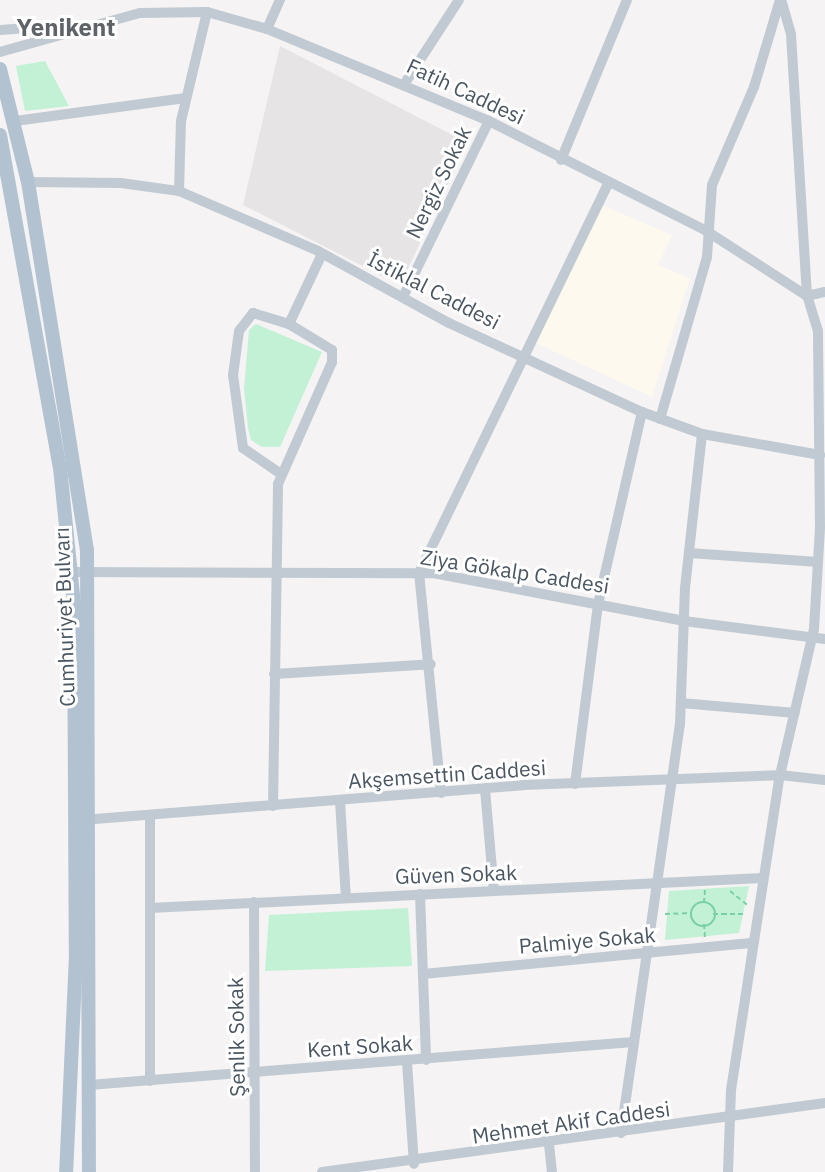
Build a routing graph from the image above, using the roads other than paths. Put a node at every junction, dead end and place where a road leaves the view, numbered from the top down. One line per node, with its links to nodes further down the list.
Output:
1 (141, 0): 7 (street)
2 (280, 0): 9 (street)
3 (459, 0): 13 (street)
4 (627, 0): 18 (street)
5 (781, 0): 22 (street); 25 (street)
6 (207, 12): 7 (street, Fatih Caddesi); 9 (street, Fatih Caddesi); 14 (street)
7 (140, 13): 8 (street, Fatih Caddesi)
8 (80, 25): 10 (street, Fatih Caddesi); 11 (street, Fatih Caddesi)
9 (267, 29): 13 (street, Fatih Caddesi)
10 (0, 30)
11 (0, 52)
12 (0, 69): 15 (main road, Cumhuriyet Bulvarı)
13 (405, 83): 16 (street, Fatih Caddesi)
14 (185, 98): 15 (street); 21 (street)
15 (15, 121): 19 (main road, Cumhuriyet Bulvarı)
16 (489, 121): 18 (street, Fatih Caddesi); 26 (street, Nergiz Sokak)
17 (0, 135): 38 (main road, Cumhuriyet Bulvarı)
18 (561, 160): 20 (street, Fatih Caddesi)
19 (28, 182): 21 (street, İstiklal Caddesi); 37 (main road, Cumhuriyet Bulvarı)
20 (609, 182): 22 (street, Fatih Caddesi); 28 (street)
21 (179, 191): 23 (street, İstiklal Caddesi)
22 (705, 230): 25 (street, Fatih Caddesi); 30 (street)
23 (323, 254): 26 (street, İstiklal Caddesi); 27 (street)
24 (825, 292): 25 (street)
25 (807, 296): 32 (street)
26 (403, 297): 28 (street, İstiklal Caddesi)
27 (289, 324): 33 (street); 33 (street)
28 (523, 356): 29 (street, İstiklal Caddesi); 40 (street)
29 (642, 412): 30 (street, İstiklal Caddesi); 41 (street)
30 (660, 419): 31 (street, İstiklal Caddesi)
31 (702, 434): 32 (street, İstiklal Caddesi); 35 (street)
32 (820, 455): 34 (street)
33 (281, 474): 39 (street)
34 (823, 527): 36 (street)
35 (689, 553): 36 (street); 42 (street)
36 (818, 562): 44 (street)
37 (87, 571): 38 (street, Ziya Gökalp Caddesi); 39 (street, Ziya Gökalp Caddesi); 59 (main road, Cumhuriyet Bulvarı)
38 (70, 572): 58 (main road, Cumhuriyet Bulvarı)
39 (275, 573): 40 (street, Ziya Gökalp Caddesi); 46 (street)
40 (419, 573): 41 (street, Ziya Gökalp Caddesi); 45 (street)
41 (598, 604): 42 (street, Ziya Gökalp Caddesi); 52 (street)
42 (684, 621): 44 (street, Ziya Gökalp Caddesi); 47 (street)
43 (825, 639): 44 (street, Ziya Gökalp Caddesi)
44 (812, 640): 48 (street)
45 (431, 664): 46 (street); 54 (street)
46 (274, 674): 56 (street)
47 (681, 703): 48 (street); 51 (street)
48 (794, 713): 49 (street)
49 (780, 775): 50 (street, Akşemsettin Caddesi); 51 (street, Akşemsettin Caddesi); 60 (street)
50 (825, 780)
51 (673, 781): 52 (street, Akşemsettin Caddesi); 61 (street)
52 (575, 784): 53 (street, Akşemsettin Caddesi)
53 (485, 789): 54 (street, Akşemsettin Caddesi); 62 (street)
54 (441, 793): 55 (street, Akşemsettin Caddesi)
55 (340, 801): 56 (street, Akşemsettin Caddesi); 64 (street)
56 (273, 806): 57 (street, Akşemsettin Caddesi)
57 (150, 816): 59 (street, Akşemsettin Caddesi); 66 (street)
58 (72, 819): 59 (street, Akşemsettin Caddesi); 82 (main road, Cumhuriyet Bulvarı)
59 (89, 821): 75 (main road, Cumhuriyet Bulvarı)
60 (762, 878): 61 (street, Güven Sokak); 67 (street)
61 (658, 885): 62 (street, Güven Sokak); 68 (street)
62 (494, 891): 63 (street, Güven Sokak)
63 (420, 894): 64 (street, Güven Sokak); 69 (street)
64 (346, 898): 65 (street, Güven Sokak)
65 (254, 902): 66 (street, Güven Sokak); 73 (street, Şenlik Sokak)
66 (150, 908): 74 (street)
67 (754, 943): 68 (street, Palmiye Sokak); 77 (street)
68 (647, 954): 69 (street, Palmiye Sokak); 70 (street)
69 (423, 974): 71 (street)
70 (633, 1042): 71 (street, Kent Sokak); 78 (street)
71 (426, 1060): 72 (street, Kent Sokak)
72 (407, 1062): 73 (street, Kent Sokak); 80 (street)
73 (257, 1073): 74 (street, Kent Sokak); 84 (street, Şenlik Sokak)
74 (150, 1081): 75 (street, Kent Sokak)
75 (89, 1085): 83 (main road, Cumhuriyet Bulvarı)
76 (825, 1104): 77 (street, Mehmet Akif Caddesi)
77 (730, 1120): 78 (street, Mehmet Akif Caddesi); 87 (street)
78 (621, 1133): 79 (street, Mehmet Akif Caddesi)
79 (549, 1144): 80 (street, Mehmet Akif Caddesi); 86 (street)
80 (415, 1164): 81 (street, Mehmet Akif Caddesi)
81 (356, 1171): 85 (street, Mehmet Akif Caddesi)
82 (66, 1172)
83 (89, 1172)
84 (254, 1172)
85 (322, 1172)
86 (552, 1172)
87 (729, 1172)

